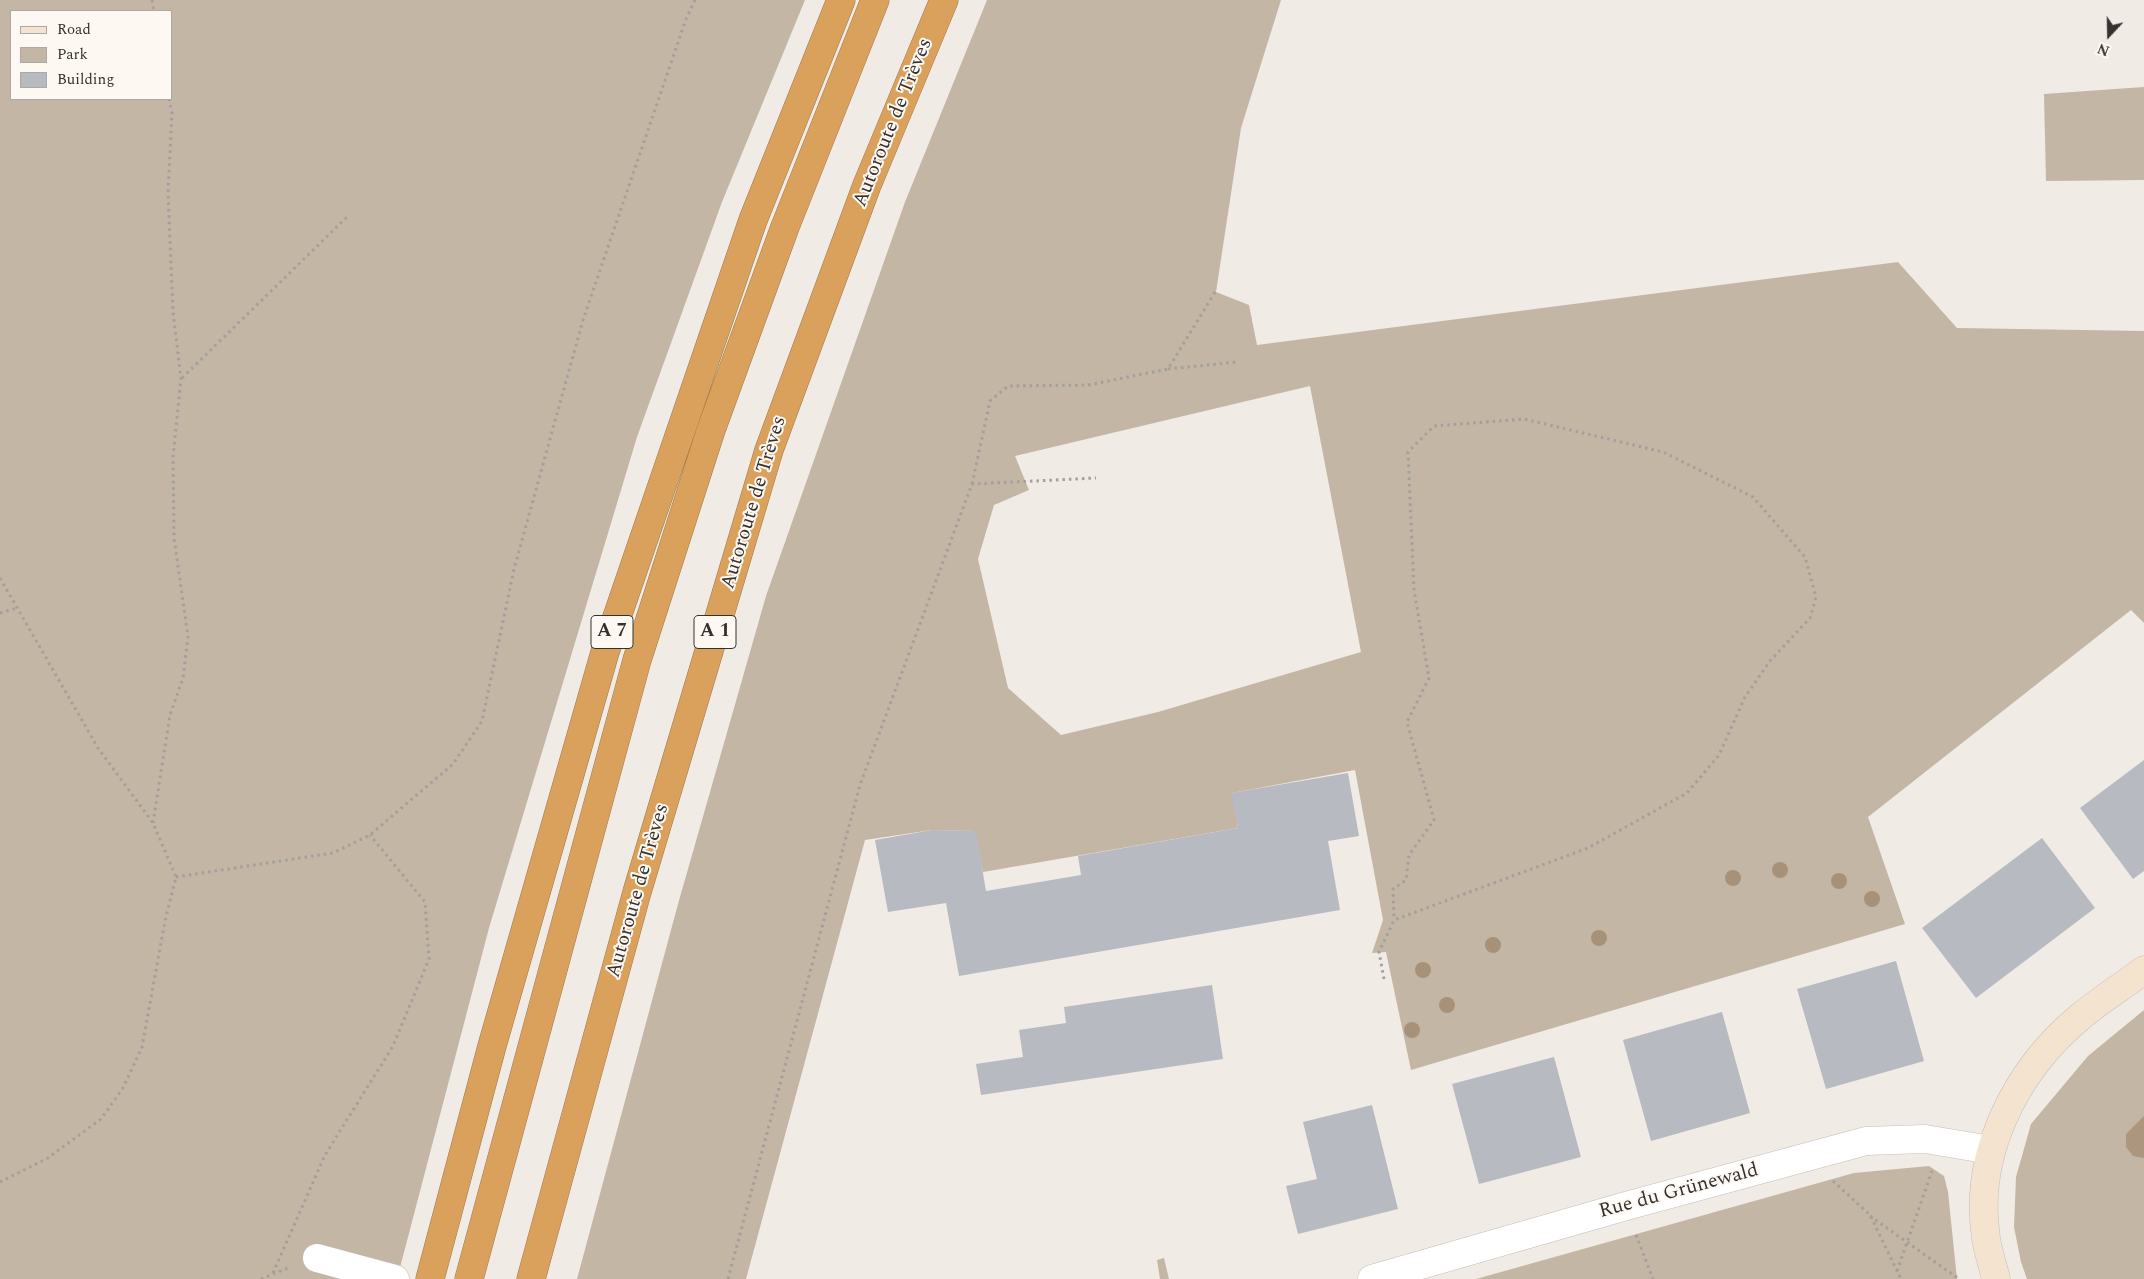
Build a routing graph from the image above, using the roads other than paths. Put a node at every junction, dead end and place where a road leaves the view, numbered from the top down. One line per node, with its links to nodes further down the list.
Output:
1 (841, 0): 8 (highway, A 7)
2 (875, 0): 9 (highway)
3 (944, 0): 10 (highway, Autoroute de Trèves / A 1)
4 (2144, 970): 5 (main road)
5 (1991, 1150): 11 (street, Rue du Grünewald); 12 (main road)
6 (317, 1258): 7 (street)
7 (395, 1279)
8 (430, 1279)
9 (469, 1279)
10 (531, 1279)
11 (1372, 1279)
12 (1996, 1279)

